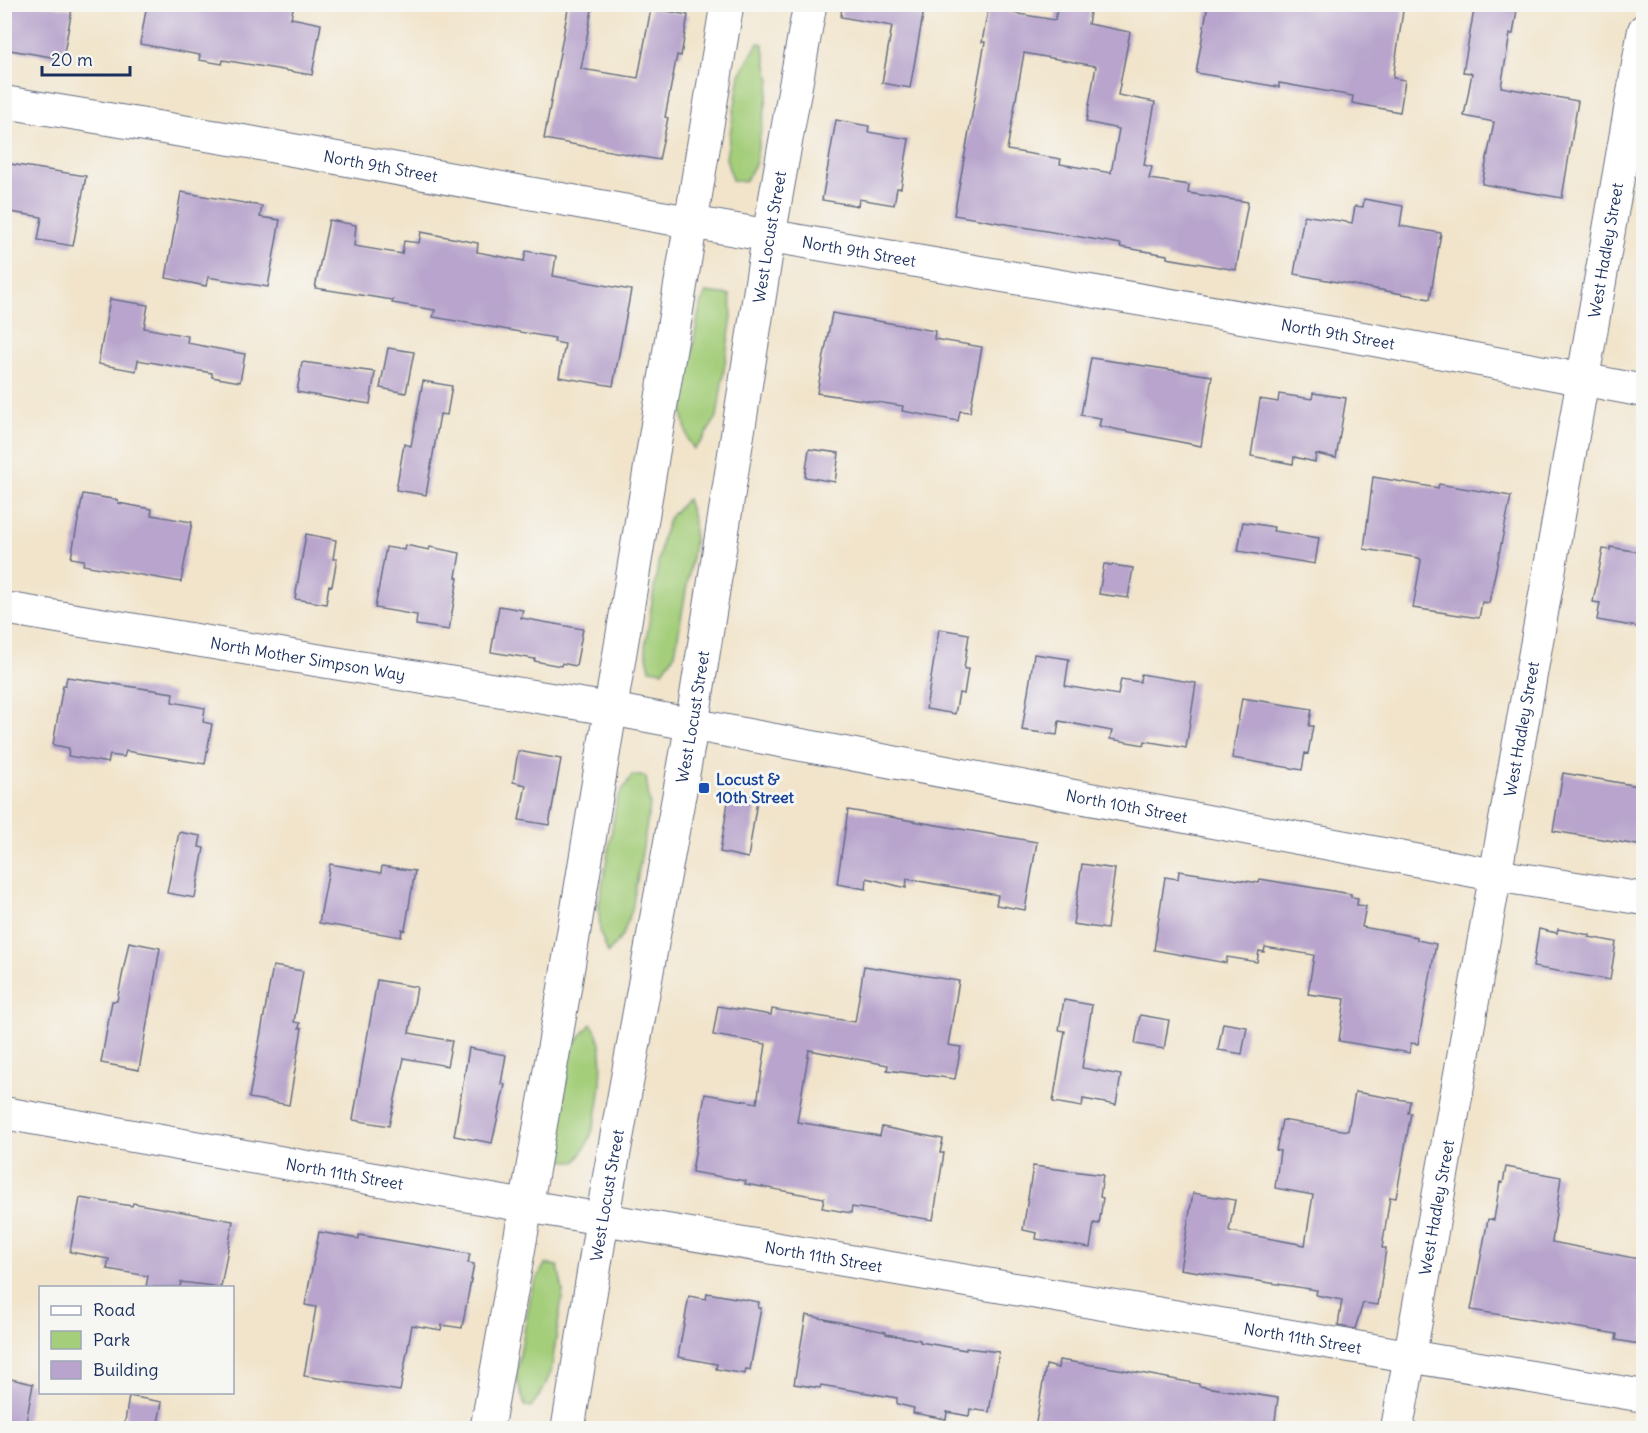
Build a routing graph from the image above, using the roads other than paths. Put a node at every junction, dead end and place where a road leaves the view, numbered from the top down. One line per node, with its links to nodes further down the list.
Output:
1 (727, 4): 5 (main road)
2 (810, 4): 6 (main road, West Locust Street)
3 (1644, 30): 7 (street, West Hadley Street)
4 (4, 102): 5 (street, North 9th Street)
5 (690, 222): 6 (street, North 9th Street); 10 (main road)
6 (769, 235): 7 (street, North 9th Street); 11 (main road, West Locust Street)
7 (1583, 380): 8 (street, North 9th Street); 12 (street, West Hadley Street)
8 (1644, 391)
9 (4, 608): 10 (street, North Mother Simpson Way)
10 (610, 709): 11 (street, North 10th Street); 15 (main road)
11 (692, 724): 12 (street, North 10th Street); 16 (main road, West Locust Street)
12 (1495, 875): 13 (street, North 10th Street); 17 (street, West Hadley Street)
13 (1644, 899)
14 (4, 1113): 15 (street, North 11th Street)
15 (526, 1206): 16 (street, North 11th Street); 19 (main road)
16 (602, 1219): 17 (street, North 11th Street); 20 (main road, West Locust Street)
17 (1409, 1358): 18 (street, North 11th Street); 21 (street, West Hadley Street)
18 (1644, 1396)
19 (487, 1428)
20 (568, 1428)
21 (1397, 1428)

